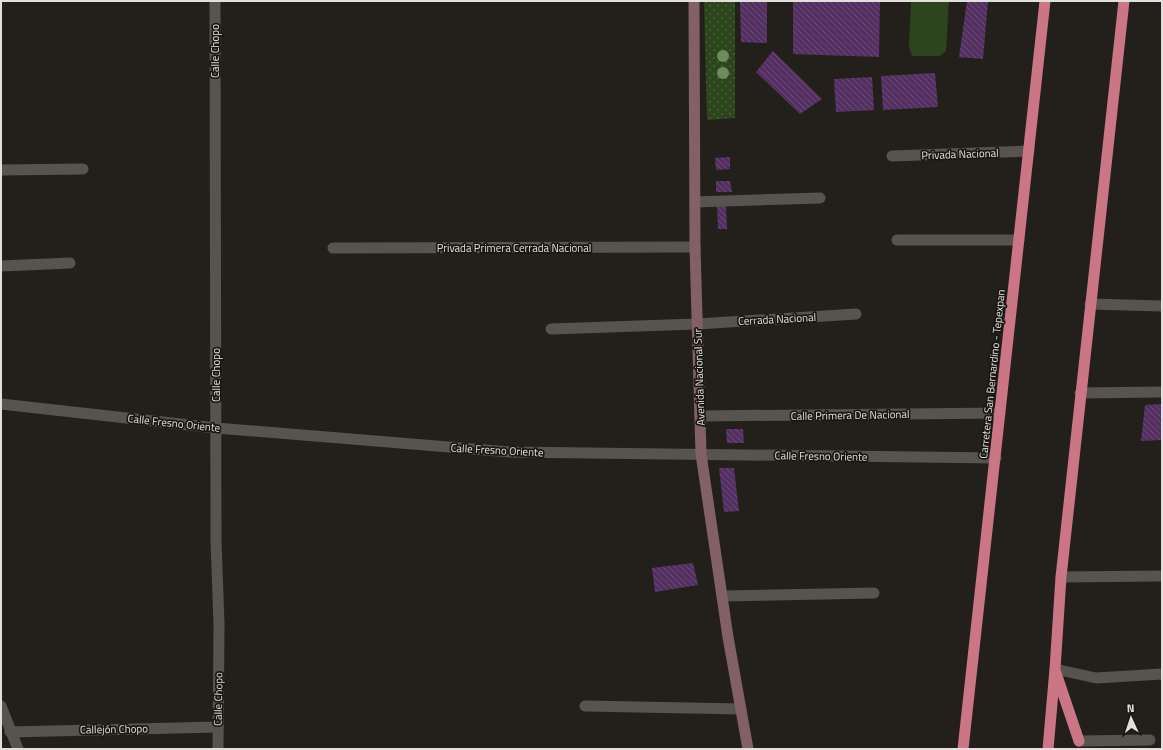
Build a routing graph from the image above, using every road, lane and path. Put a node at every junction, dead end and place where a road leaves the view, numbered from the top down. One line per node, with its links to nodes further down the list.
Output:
1 (215, 1): 27 (street, Calle Chopo)
2 (694, 1): 10 (main road, Avenida Nacional Sur)
3 (1045, 1): 5 (highway, Carretera San Bernardino - Tepexpan)
4 (1124, 1): 17 (highway)
5 (1029, 151): 6 (street, Privada Nacional); 12 (highway, Carretera San Bernardino - Tepexpan)
6 (892, 156)
7 (83, 169): 8 (street)
8 (1, 170)
9 (820, 198): 10 (street)
10 (695, 202): 13 (main road, Avenida Nacional Sur)
11 (897, 240): 12 (street)
12 (1019, 240): 25 (highway, Carretera San Bernardino - Tepexpan)
13 (695, 247): 14 (street, Privada Primera Cerrada Nacional); 20 (main road, Avenida Nacional Sur)
14 (333, 248)
15 (70, 263): 16 (street)
16 (1, 266)
17 (1090, 304): 18 (street); 23 (highway)
18 (1162, 306)
19 (856, 314): 20 (street, Cerrada Nacional)
20 (697, 324): 21 (street, Cerrada Nacional); 26 (main road, Avenida Nacional Sur)
21 (551, 329)
22 (1162, 392): 23 (street)
23 (1080, 393): 31 (highway)
24 (1, 404): 27 (street, Calle Fresno Oriente)
25 (1000, 413): 26 (street, Calle Primera De Nacional); 29 (highway, Carretera San Bernardino - Tepexpan)
26 (700, 416): 28 (main road, Avenida Nacional Sur)
27 (216, 428): 28 (street, Calle Fresno Oriente); 39 (street, Calle Chopo)
28 (701, 454): 29 (street, Calle Fresno Oriente); 33 (main road, Avenida Nacional Sur)
29 (996, 458): 46 (highway, Carretera San Bernardino - Tepexpan)
30 (1162, 576): 31 (street)
31 (1061, 577): 34 (highway)
32 (874, 593): 33 (street)
33 (722, 596): 38 (main road, Avenida Nacional Sur)
34 (1055, 670): 35 (street); 42 (highway); 47 (highway)
35 (1162, 674)
36 (1, 706): 40 (street)
37 (585, 706): 38 (street)
38 (741, 709): 45 (main road, Avenida Nacional Sur)
39 (218, 727): 40 (street, Callejón Chopo); 44 (street, Calle Chopo)
40 (10, 732): 43 (street)
41 (1150, 740): 42 (street)
42 (1079, 745)
43 (18, 749)
44 (218, 749)
45 (748, 749)
46 (963, 749)
47 (1048, 749)

